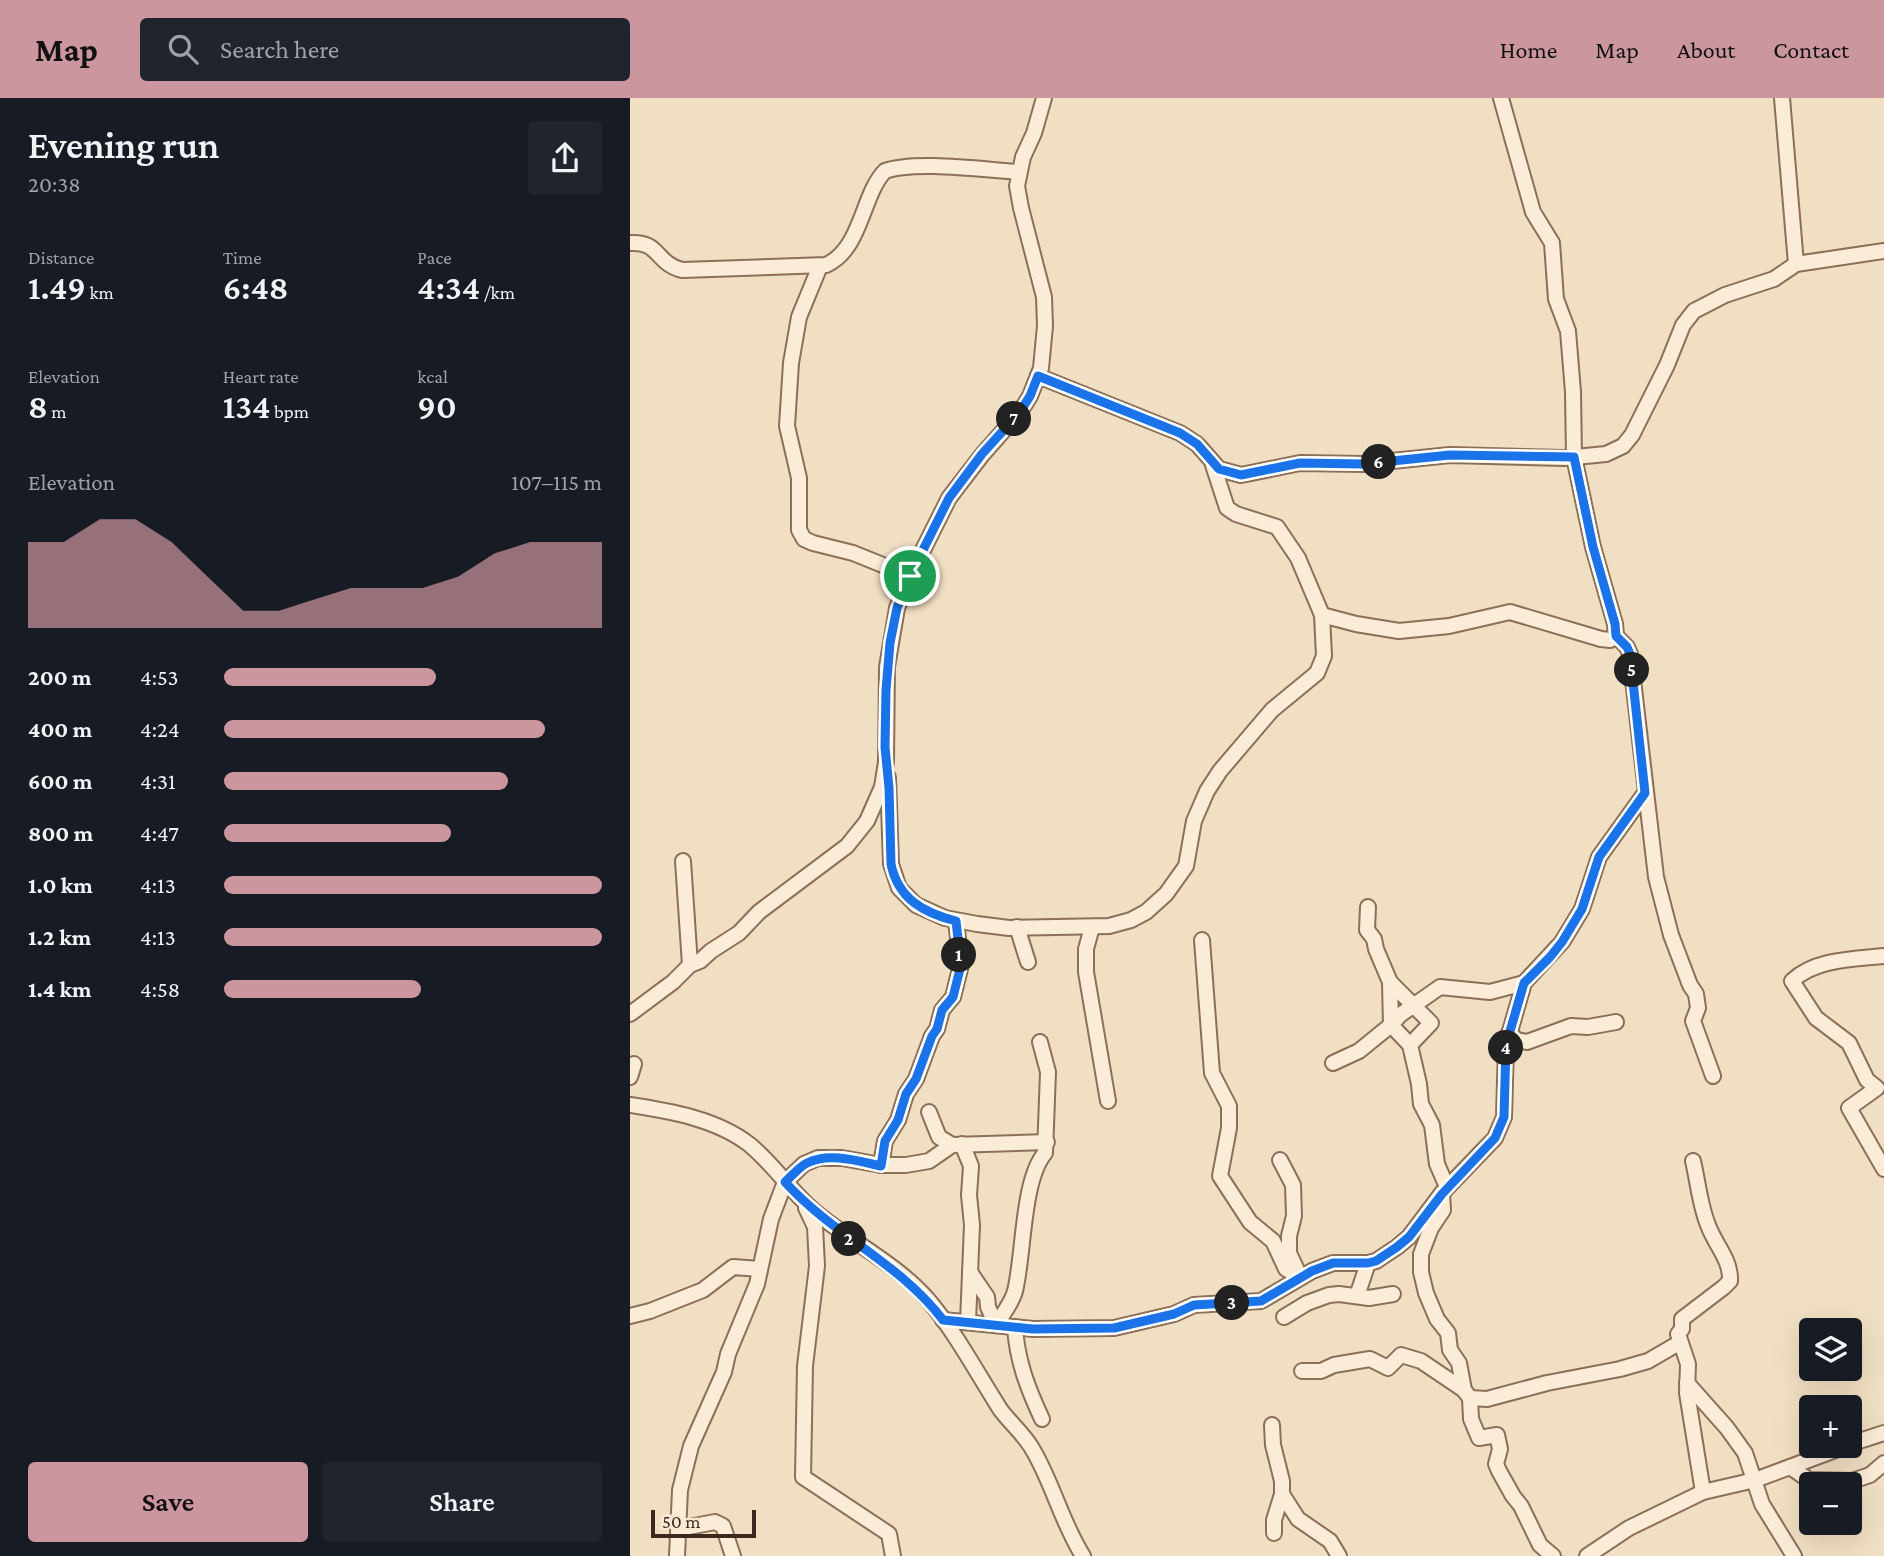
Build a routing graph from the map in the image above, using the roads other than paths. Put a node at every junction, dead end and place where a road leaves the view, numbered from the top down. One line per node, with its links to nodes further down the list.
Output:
1 (1044, 98): 4 (street)
2 (1501, 98): 10 (street)
3 (1782, 98): 7 (street)
4 (1019, 172): 8 (street); 9 (street)
5 (630, 243): 8 (street)
6 (1884, 251): 7 (street)
7 (1796, 264): 10 (street)
8 (820, 265): 12 (street)
9 (1038, 376): 11 (street); 12 (street)
10 (1574, 457): 11 (street); 14 (street)
11 (1212, 463): 13 (street)
12 (910, 576): 15 (street)
13 (1322, 615): 14 (street); 21 (street)
14 (1616, 636): 16 (street)
15 (886, 762): 19 (street); 25 (street)
16 (1645, 793): 27 (street); 38 (street)
17 (683, 861): 25 (street)
18 (1368, 907): 26 (street)
19 (956, 921): 20 (street); 46 (street)
20 (1017, 927): 21 (street); 24 (street)
21 (1092, 927): 39 (street)
22 (1202, 940): 54 (street)
23 (1884, 956): 47 (street)
24 (1028, 962)
25 (690, 965): 31 (street)
26 (1390, 982): 30 (street); 33 (street)
27 (1524, 983): 28 (street); 29 (street)
28 (1509, 988): 29 (street); 30 (street)
29 (1517, 1002): 34 (street)
30 (1415, 1004): 33 (street); 36 (street)
31 (630, 1014)
32 (1616, 1022): 34 (street)
33 (1391, 1025): 36 (street); 37 (street)
34 (1509, 1032): 49 (street)
35 (1040, 1042): 42 (street)
36 (1410, 1045): 49 (street)
37 (1333, 1063)
38 (1713, 1076)
39 (1108, 1101)
40 (630, 1105): 48 (street)
41 (929, 1112): 43 (street)
42 (1046, 1142): 43 (street); 61 (street)
43 (957, 1144): 46 (street); 53 (street)
44 (1280, 1160): 54 (street)
45 (1693, 1161): 63 (street)
46 (881, 1166): 48 (street)
47 (1884, 1169)
48 (785, 1182): 50 (street); 52 (street)
49 (1444, 1190): 51 (street); 66 (street)
50 (802, 1201): 59 (street); 81 (street)
51 (1368, 1263): 54 (street); 56 (street)
52 (760, 1269): 57 (street); 77 (street)
53 (970, 1272): 60 (street); 61 (street)
54 (1300, 1277): 62 (street)
55 (1392, 1294): 56 (street)
56 (1357, 1296): 58 (street)
57 (630, 1316)
58 (1284, 1317)
59 (943, 1320): 60 (street); 82 (street)
60 (968, 1322): 61 (street)
61 (996, 1325): 62 (street)
62 (1015, 1327): 67 (street)
63 (1679, 1343): 65 (street); 66 (street)
64 (1302, 1371): 66 (street)
65 (1687, 1383): 74 (street); 75 (street)
66 (1467, 1394): 84 (street)
67 (1042, 1419)
68 (1272, 1425): 76 (street)
69 (1884, 1433): 70 (street)
70 (1862, 1440)
71 (1814, 1458): 73 (street)
72 (1884, 1463): 73 (street)
73 (1790, 1467): 74 (street)
74 (1755, 1480): 75 (street); 86 (street)
75 (1703, 1492): 85 (street)
76 (1282, 1494): 78 (street); 83 (street)
77 (678, 1528): 79 (street); 80 (street)
78 (1274, 1533)
79 (677, 1556)
80 (733, 1556)
81 (893, 1556)
82 (1083, 1556)
83 (1339, 1556)
84 (1553, 1556)
85 (1587, 1556)
86 (1794, 1556)

